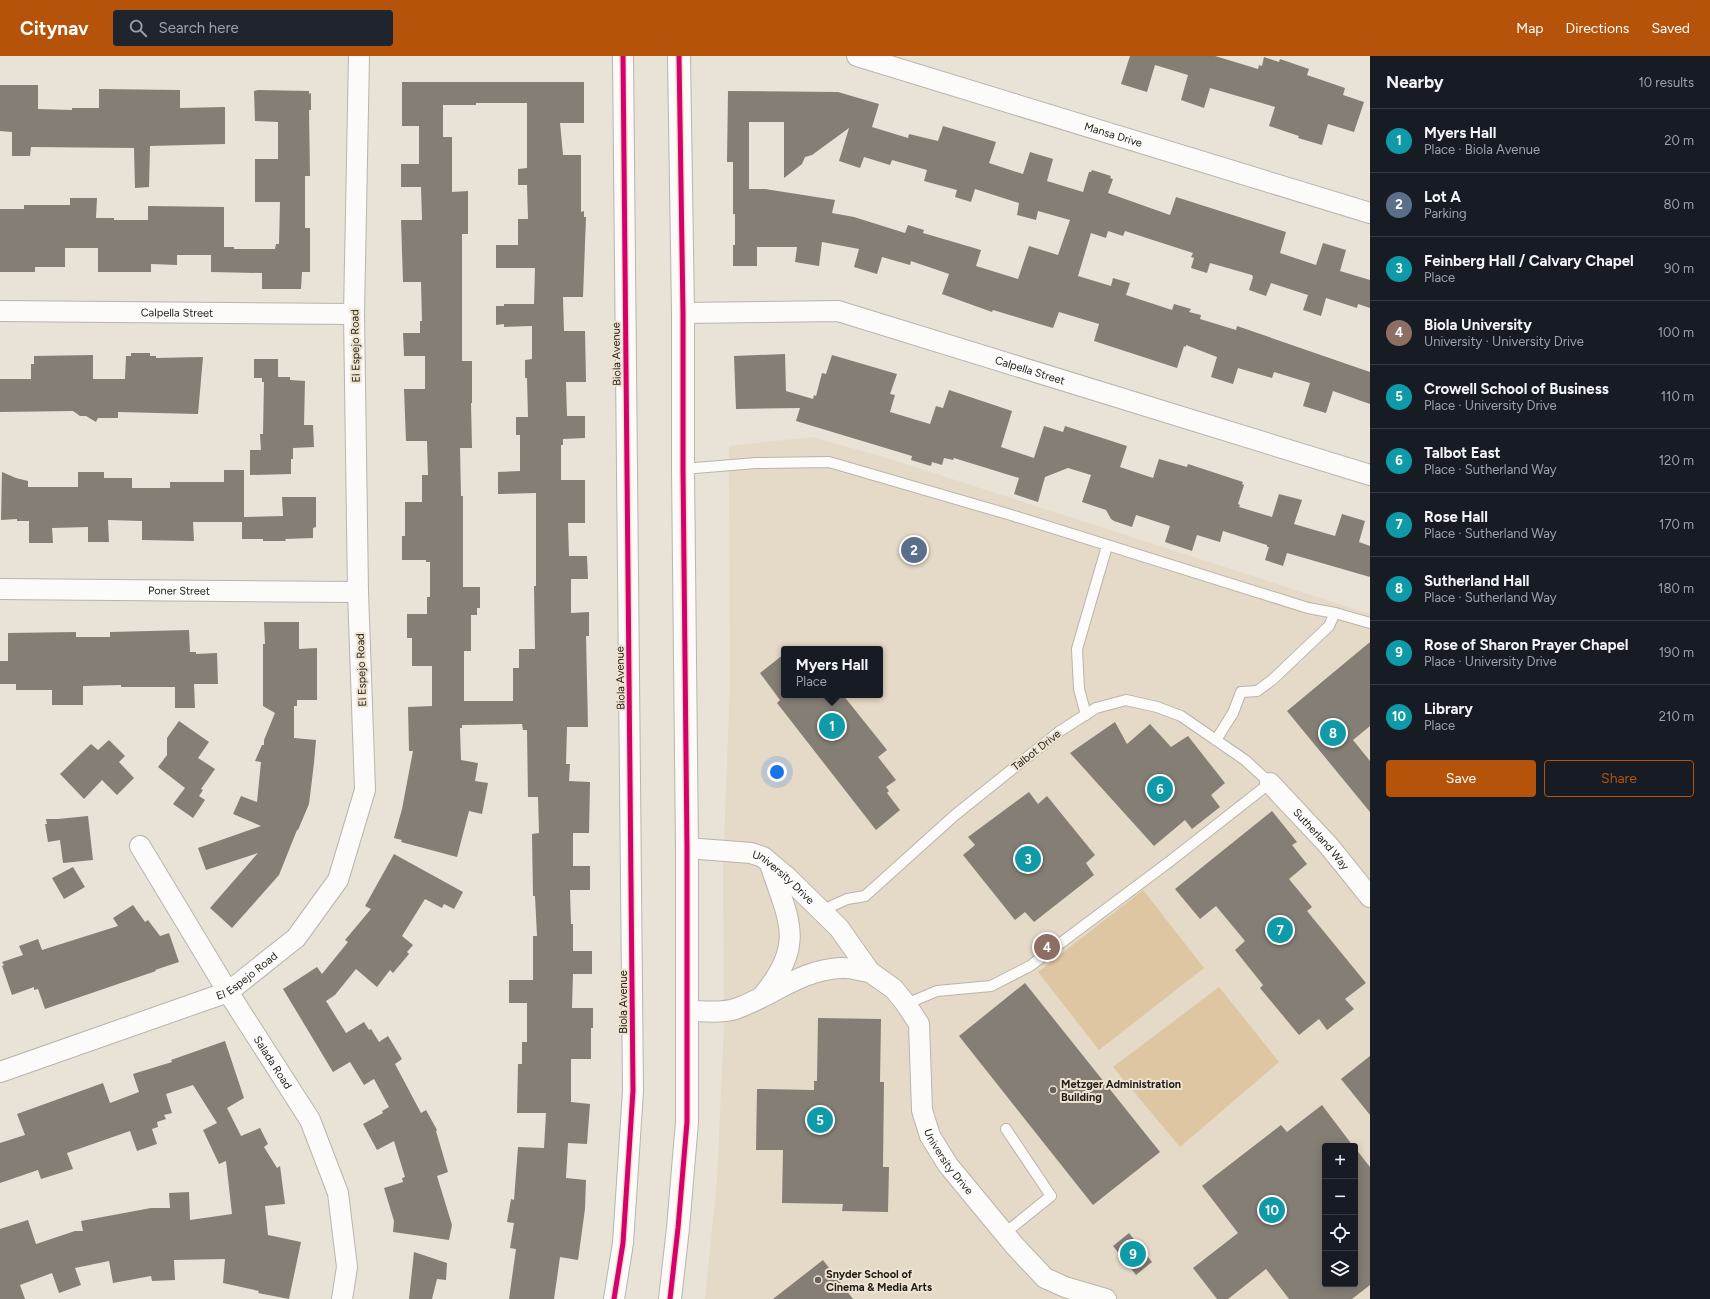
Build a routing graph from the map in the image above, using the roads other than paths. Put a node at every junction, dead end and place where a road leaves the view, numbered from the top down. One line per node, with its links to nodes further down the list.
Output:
1 (359, 56): 8 (street, El Espejo Road)
2 (623, 56): 33 (street, Biola Avenue)
3 (679, 56): 7 (street)
4 (858, 56): 5 (street, Mansa Drive)
5 (1370, 213)
6 (0, 312): 8 (street, Calpella Street)
7 (684, 313): 9 (street); 10 (street, Calpella Street)
8 (354, 314): 13 (street, El Espejo Road)
9 (683, 469): 11 (lane); 20 (street)
10 (1370, 475)
11 (1107, 546): 14 (lane); 16 (lane)
12 (0, 589): 13 (street, Poner Street)
13 (358, 592): 25 (street, El Espejo Road)
14 (1335, 613): 15 (lane); 17 (lane)
15 (1370, 623)
16 (1086, 715): 17 (lane, Talbot Drive); 23 (lane, Talbot Drive)
17 (1216, 740): 18 (lane, Talbot Drive)
18 (1270, 783): 22 (street, Sutherland Way); 27 (lane)
19 (140, 846): 25 (street, Salada Road)
20 (687, 848): 21 (street, University Drive); 28 (street)
21 (770, 863): 23 (street, University Drive); 26 (street)
22 (1370, 897)
23 (821, 911): 24 (street, University Drive)
24 (870, 972): 26 (street, University Drive); 27 (street, University Drive)
25 (228, 992): 29 (street, El Espejo Road); 32 (street, Salada Road)
26 (763, 995): 28 (street, University Drive)
27 (906, 1004): 31 (street, University Drive)
28 (687, 1011): 34 (street)
29 (0, 1072)
30 (1006, 1129): 31 (lane)
31 (1005, 1233): 35 (street, University Drive)
32 (342, 1299)
33 (614, 1299)
34 (670, 1299)
35 (1106, 1299)

